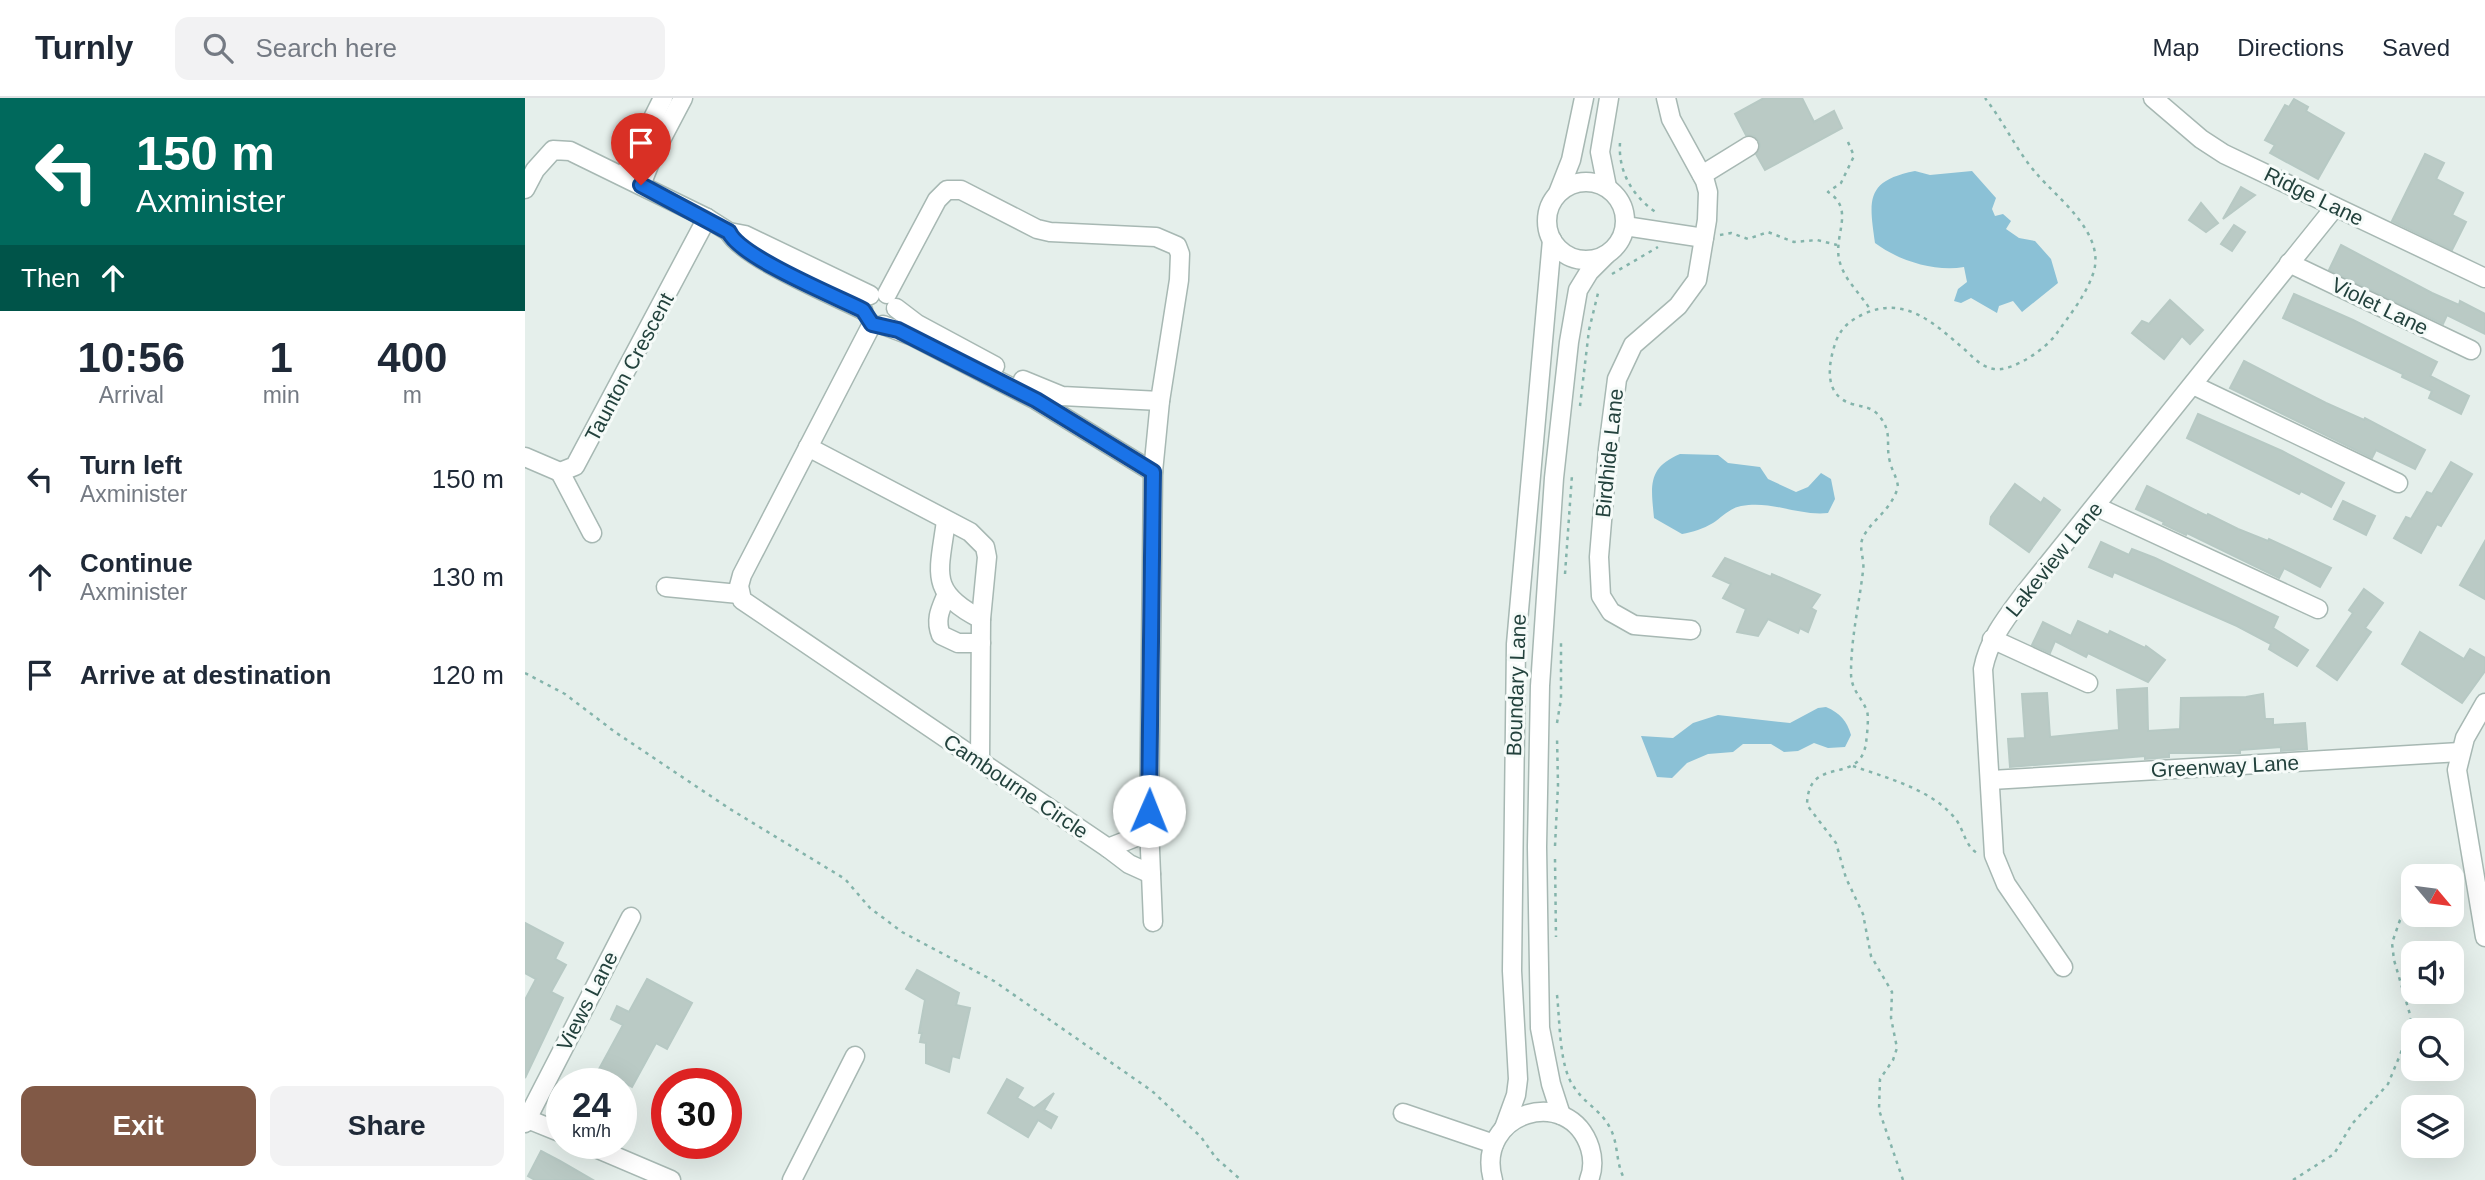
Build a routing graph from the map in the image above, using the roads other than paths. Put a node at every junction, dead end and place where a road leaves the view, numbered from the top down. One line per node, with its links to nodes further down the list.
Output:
1 (663, 98): 9 (street)
2 (683, 98): 10 (street)
3 (1584, 98): 13 (street)
4 (1609, 98): 11 (street)
5 (1666, 98): 8 (street, Birdhide Lane)
6 (2153, 98): 14 (street, Ridge Lane)
7 (1749, 146): 8 (street)
8 (1702, 175): 17 (street, Birdhide Lane)
9 (624, 176): 10 (street); 12 (street)
10 (641, 185): 15 (street)
11 (1607, 187): 13 (street); 16 (street)
12 (525, 189)
13 (1558, 193): 18 (street)
14 (2335, 207): 20 (street, Lakeview Lane); 21 (street, Ridge Lane)
15 (707, 218): 22 (street); 28 (street, Taunton Crescent)
16 (1625, 226): 17 (street); 19 (street)
17 (1704, 238): 39 (street, Birdhide Lane)
18 (1552, 240): 19 (street); 59 (street, Boundary Lane)
19 (1606, 255): 56 (street, Boundary Lane)
20 (2289, 263): 23 (street, Violet Lane); 24 (street, Lakeview Lane)
21 (2485, 278)
22 (879, 309): 25 (street); 25 (street); 26 (street); 29 (street)
23 (2471, 350)
24 (2193, 385): 30 (street); 31 (street, Lakeview Lane)
25 (1160, 401): 29 (street)
26 (809, 447): 32 (street); 35 (street)
27 (525, 457): 28 (street)
28 (559, 472): 33 (street)
29 (1153, 472): 47 (street)
30 (2398, 483)
31 (2097, 507): 37 (street); 40 (street, Lakeview Lane)
32 (946, 520): 36 (street); 38 (street)
33 (592, 533)
34 (666, 587): 35 (street)
35 (740, 594): 45 (street, Cambourne Circle)
36 (946, 596): 38 (street); 41 (street)
37 (2318, 609)
38 (981, 619): 41 (street)
39 (1691, 629)
40 (1992, 639): 42 (street); 46 (street, Lakeview Lane)
41 (981, 643): 45 (street)
42 (2088, 683)
43 (2485, 703): 44 (street)
44 (2460, 752): 46 (street, Greenway Lane); 52 (street)
45 (980, 762): 48 (street, Cambourne Circle)
46 (1991, 780): 53 (street, Lakeview Lane)
47 (1149, 826): 48 (street, Cambourne Circle); 49 (street)
48 (1108, 848): 49 (street)
49 (1151, 874): 51 (street)
50 (631, 917): 57 (street, Views Lane)
51 (1153, 922)
52 (2485, 937)
53 (2063, 967)
54 (855, 1056): 65 (street)
55 (1403, 1113): 60 (street)
56 (1561, 1115): 59 (street); 63 (street)
57 (526, 1120): 58 (street)
58 (546, 1127)
59 (1504, 1128): 60 (street, Boundary Lane)
60 (1494, 1144): 62 (street)
61 (622, 1159): 64 (street)
62 (1490, 1176)
63 (1593, 1178)
64 (671, 1180)
65 (792, 1180)

